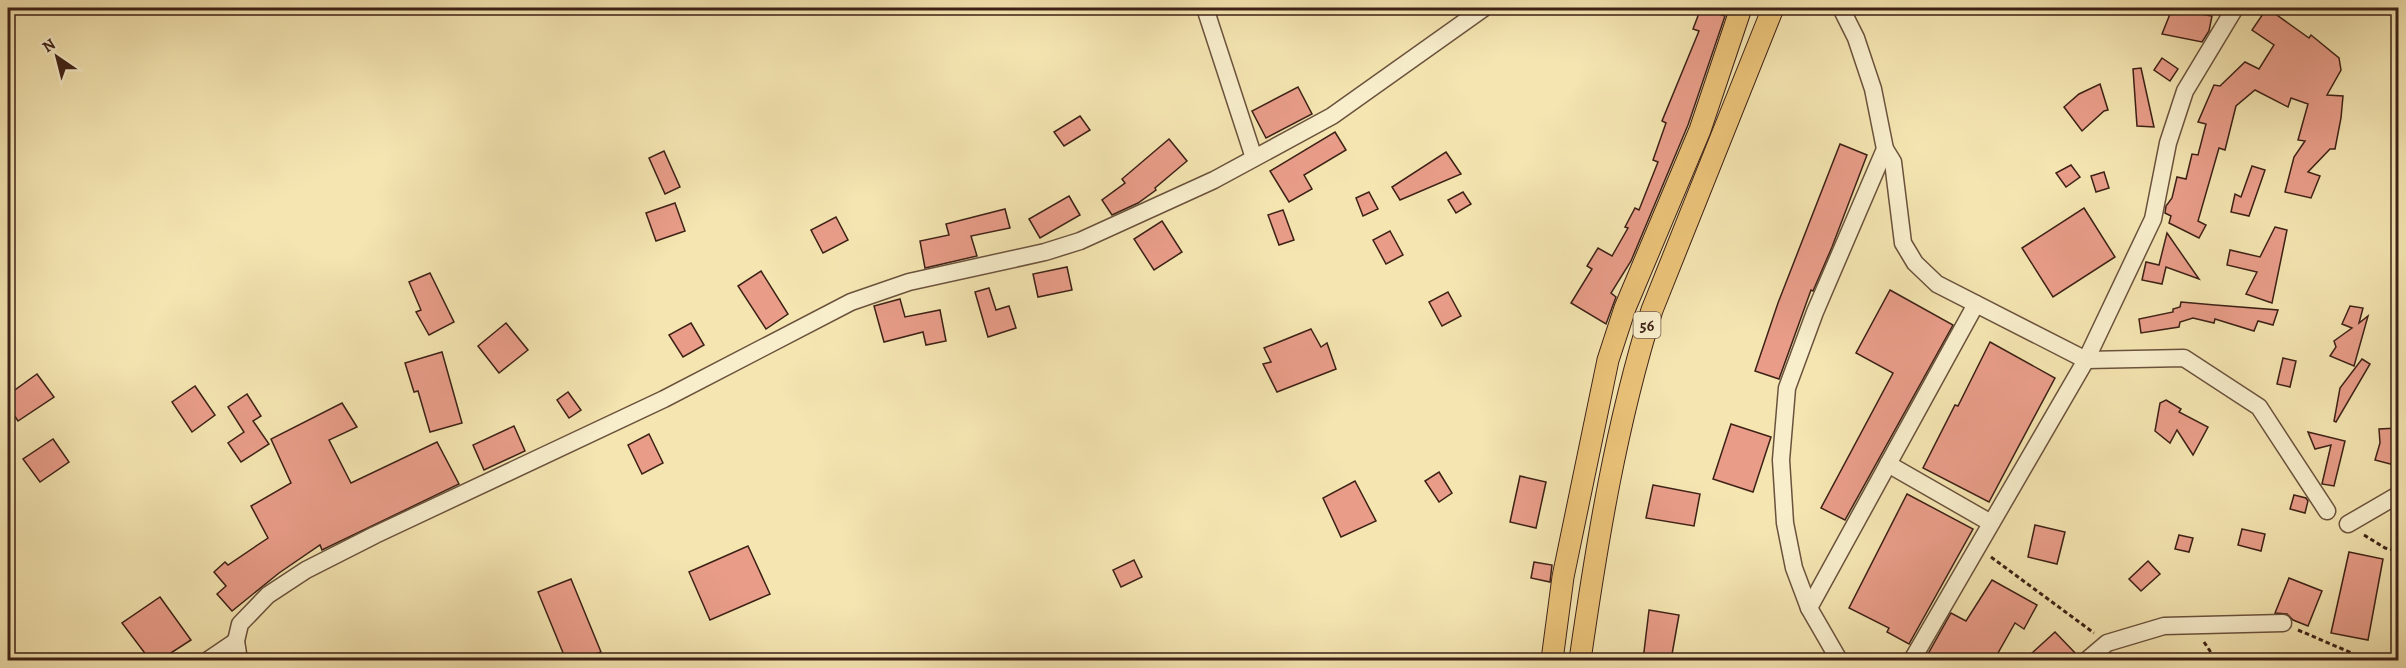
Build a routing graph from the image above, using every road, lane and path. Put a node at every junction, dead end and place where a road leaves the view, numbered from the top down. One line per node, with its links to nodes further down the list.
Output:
1 (1205, 8): 8 (street)
2 (1484, 8): 8 (street)
3 (1741, 8): 23 (main road, 56)
4 (1773, 8): 24 (main road, 56)
5 (1840, 8): 7 (street)
6 (2235, 8): 10 (street)
7 (1885, 149): 9 (street); 17 (street)
8 (1254, 158): 19 (street)
9 (1976, 304): 10 (street); 11 (street)
10 (2086, 360): 13 (street); 14 (street)
11 (1888, 464): 14 (street); 17 (street)
12 (2398, 495): 15 (street)
13 (2327, 511)
14 (1991, 523): 16 (street)
15 (2348, 524)
16 (1977, 547): 20 (path); 26 (street)
17 (1809, 608): 25 (street)
18 (2283, 623): 20 (street); 28 (path)
19 (236, 641): 21 (street); 22 (street)
20 (2107, 643): 27 (street)
21 (208, 660)
22 (239, 660)
23 (1552, 660)
24 (1580, 660)
25 (1839, 660)
26 (1912, 660)
27 (2087, 660)
28 (2368, 660)

